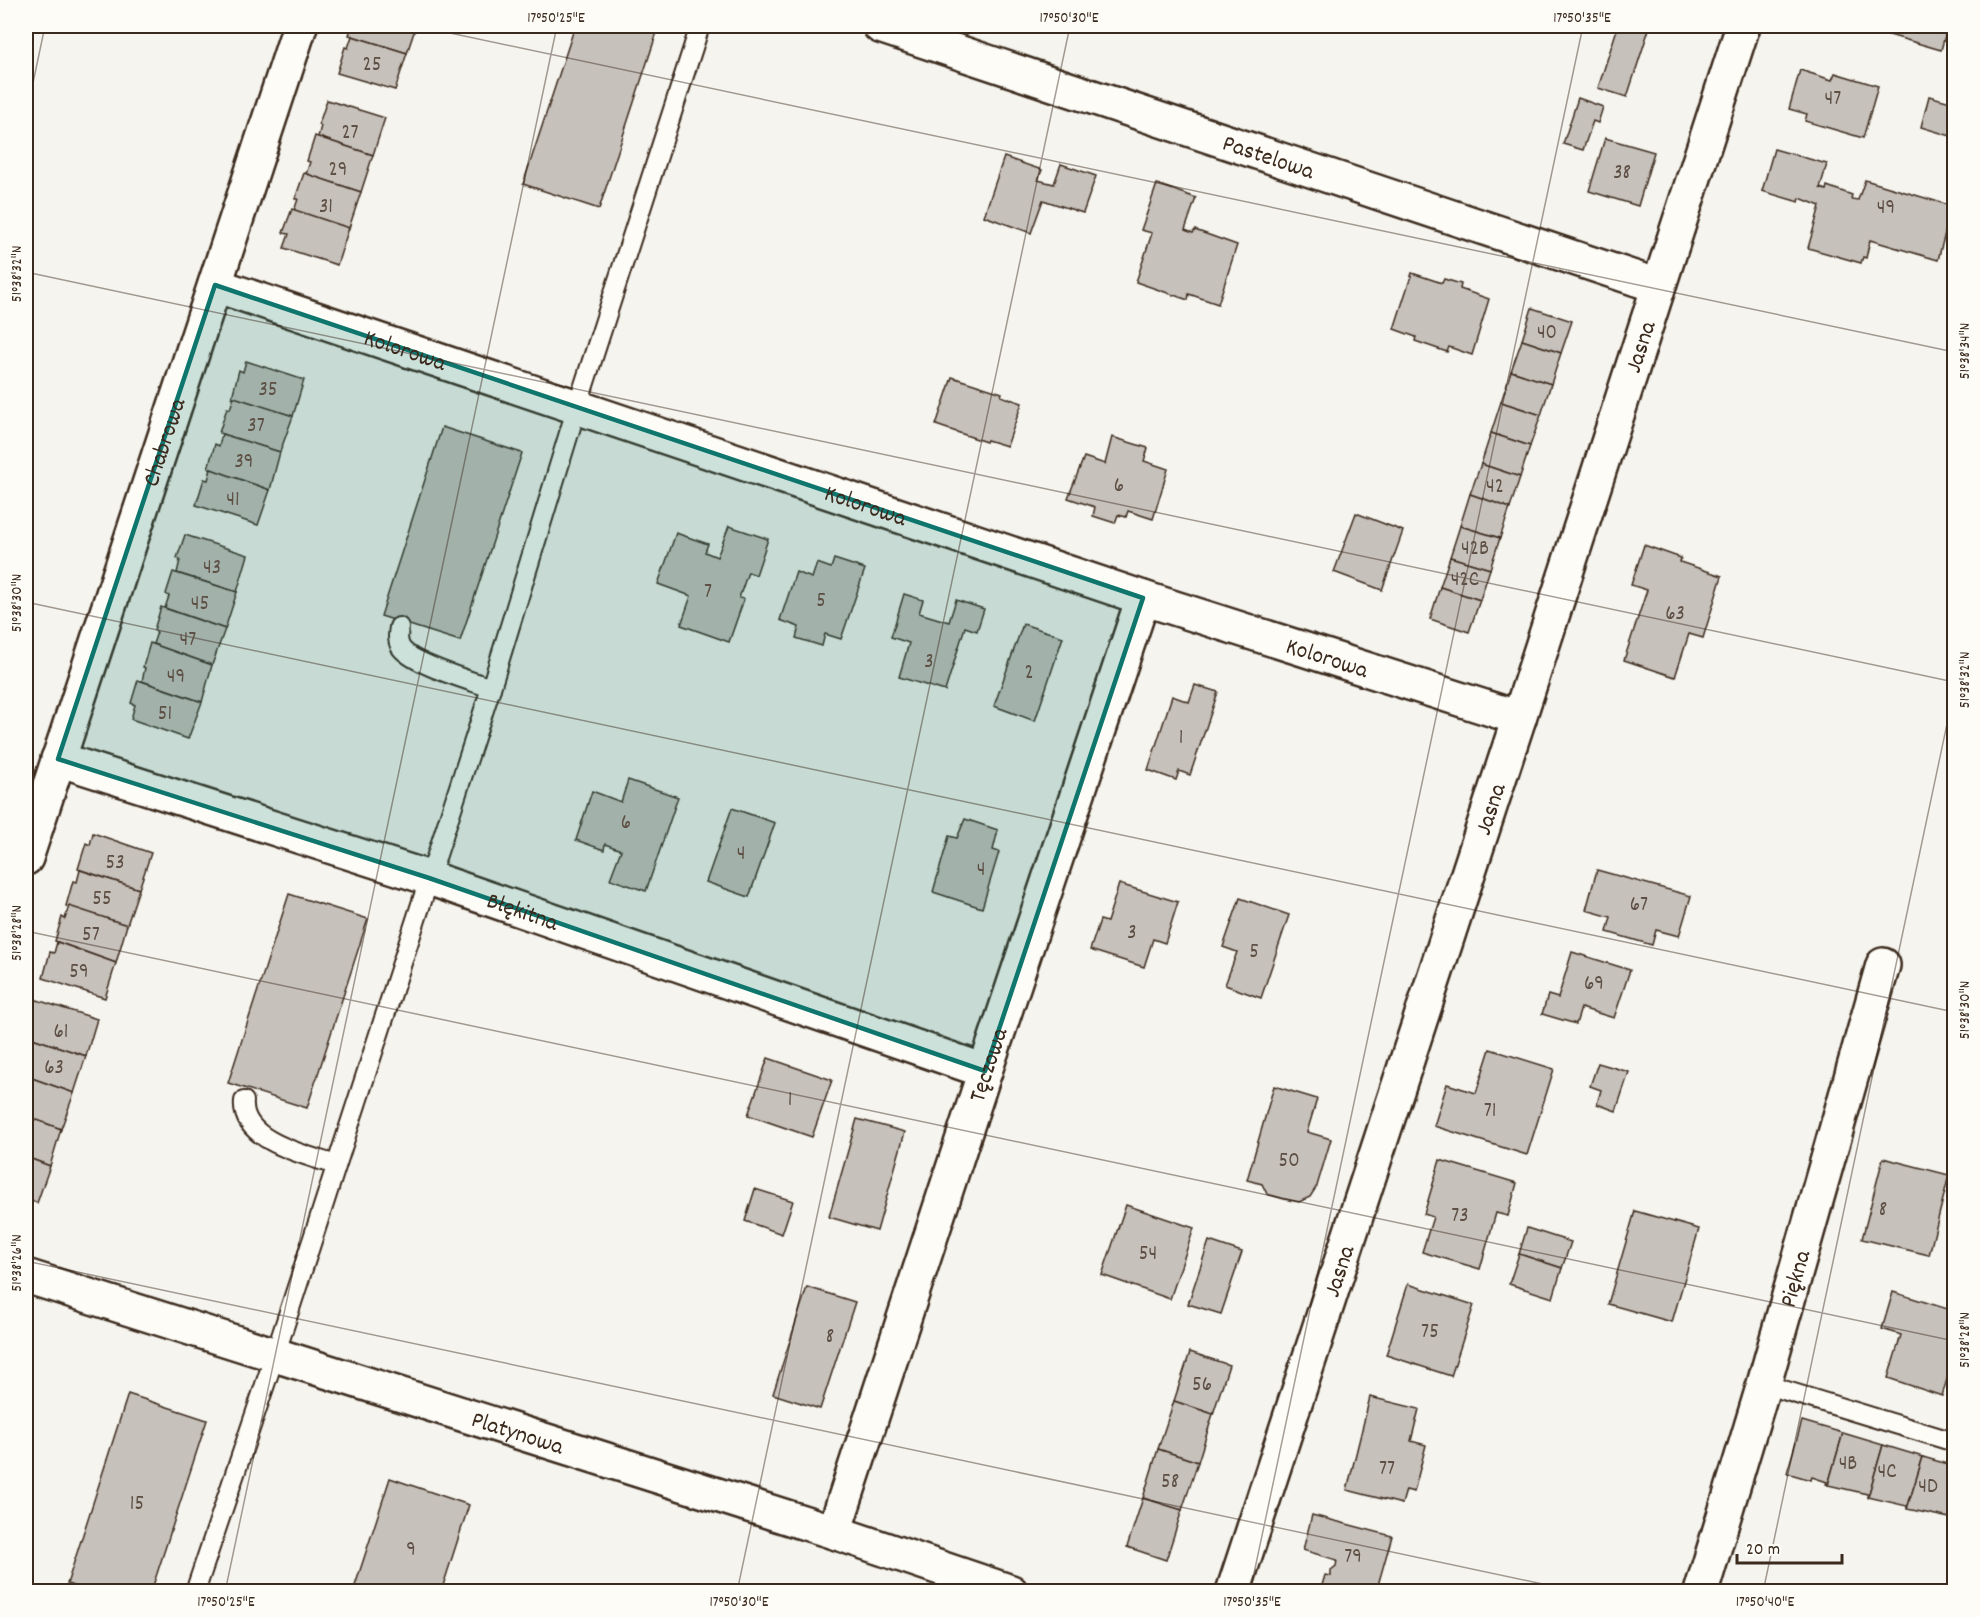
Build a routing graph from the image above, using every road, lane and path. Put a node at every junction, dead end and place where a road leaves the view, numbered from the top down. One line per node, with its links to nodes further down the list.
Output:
1 (300, 26): 5 (street, Chabrowa)
2 (700, 26): 7 (lane)
3 (880, 26): 6 (street, Pastelowa)
4 (1743, 26): 6 (street, Jasna)
5 (215, 285): 7 (street, Kolorowa); 12 (street, Chabrowa)
6 (1658, 286): 11 (street, Jasna)
7 (577, 406): 8 (street, Kolorowa); 10 (lane)
8 (1143, 598): 11 (street, Kolorowa); 16 (street, Tęczowa)
9 (399, 627): 10 (lane)
10 (491, 688): 14 (lane)
11 (1519, 718): 26 (street, Jasna)
12 (58, 759): 13 (street, Chabrowa); 14 (street, Błękitna)
13 (26, 858)
14 (429, 878): 16 (street, Błękitna); 18 (lane)
15 (1883, 965): 21 (street, Piękna)
16 (984, 1071): 23 (street, Tęczowa)
17 (244, 1101): 18 (lane)
18 (336, 1165): 20 (lane)
19 (26, 1276): 20 (street, Platynowa)
20 (275, 1355): 23 (street, Platynowa); 24 (lane)
21 (1764, 1384): 22 (lane); 27 (street, Piękna)
22 (1954, 1442)
23 (834, 1532): 25 (street, Platynowa)
24 (195, 1592)
25 (1011, 1592)
26 (1233, 1592)
27 (1701, 1592)

